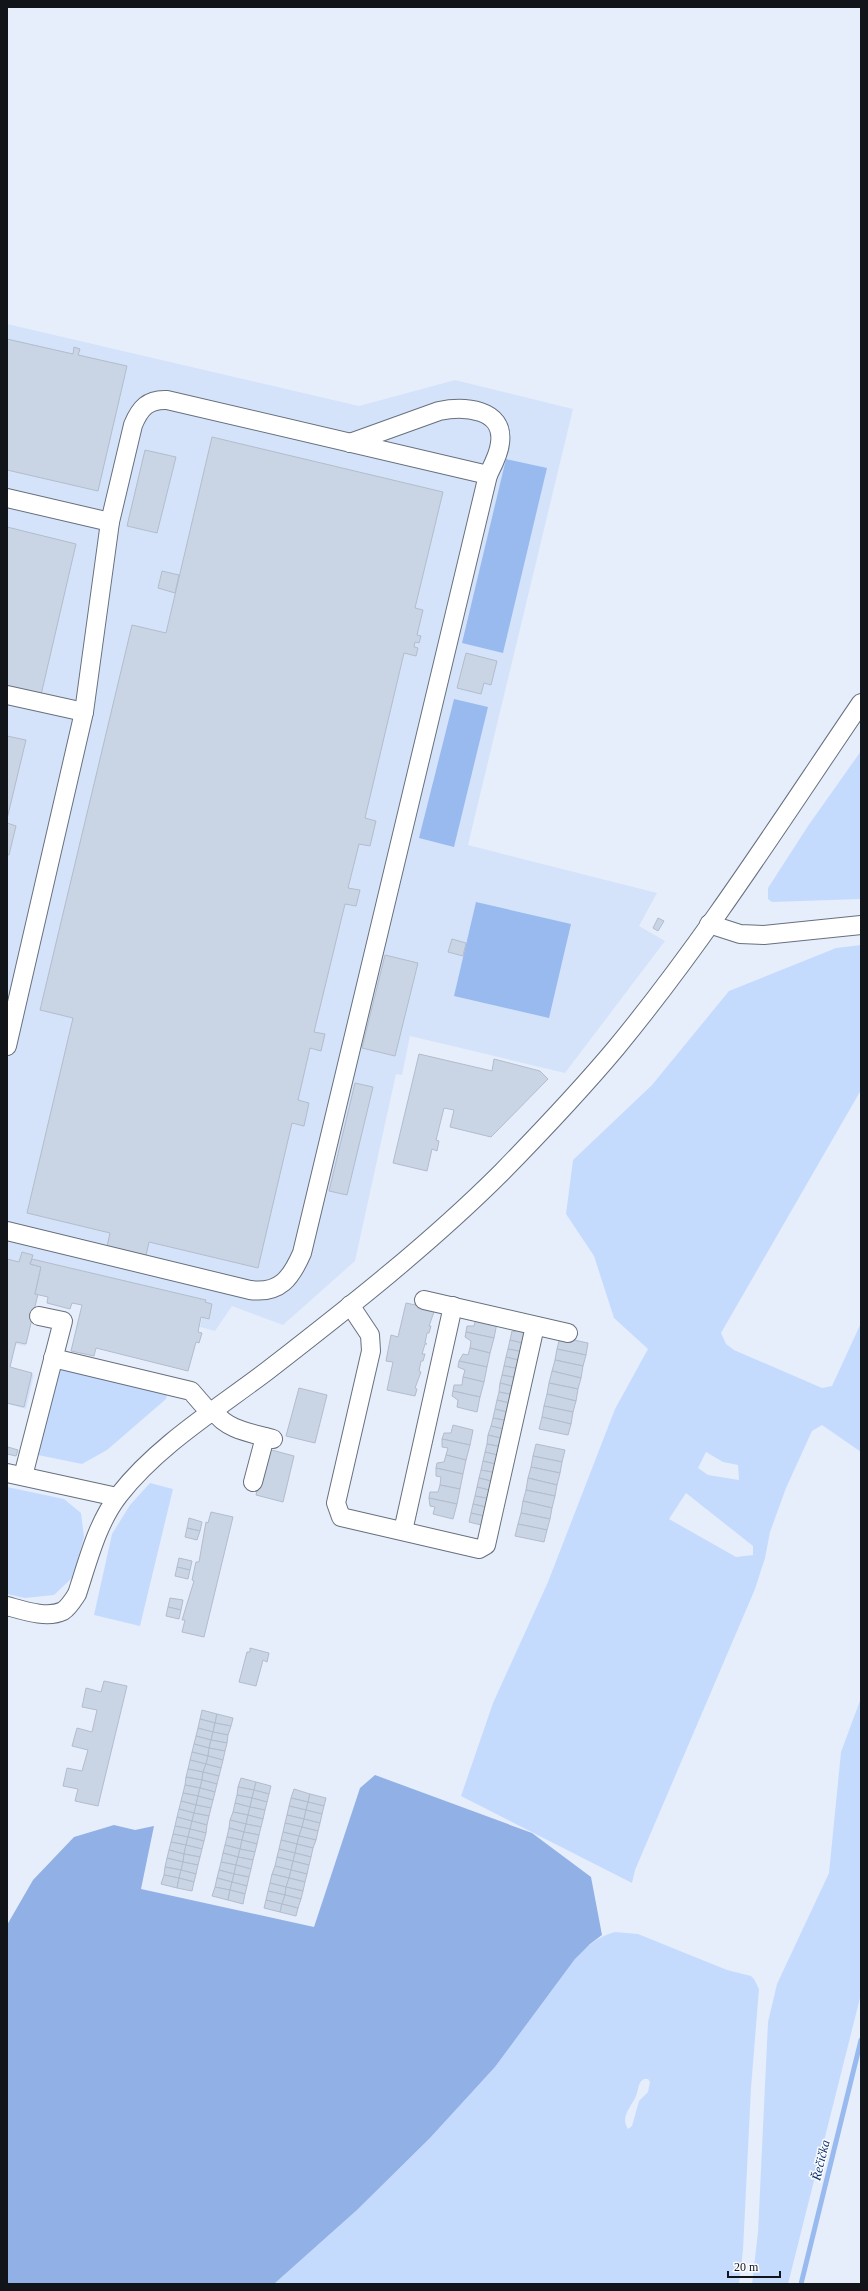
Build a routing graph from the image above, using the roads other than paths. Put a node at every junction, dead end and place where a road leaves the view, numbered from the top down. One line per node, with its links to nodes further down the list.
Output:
1 (350, 443): 2 (street); 2 (street); 4 (street)
2 (488, 475): 11 (street)
3 (7, 498): 4 (street)
4 (110, 522): 7 (street)
5 (7, 695): 7 (street)
6 (861, 703): 8 (street)
7 (84, 712): 10 (street)
8 (709, 924): 9 (street); 13 (street)
9 (861, 925)
10 (7, 1046)
11 (7, 1231)
12 (424, 1300): 14 (street)
13 (350, 1305): 19 (street); 23 (street)
14 (453, 1306): 16 (street); 23 (street)
15 (39, 1316): 18 (street)
16 (535, 1326): 17 (street); 23 (street)
17 (568, 1333)
18 (53, 1358): 19 (street); 20 (street)
19 (212, 1413): 21 (street); 22 (street)
20 (15, 1474): 22 (street)
21 (253, 1482)
22 (117, 1497): 24 (street)
23 (402, 1531)
24 (7, 1606)

